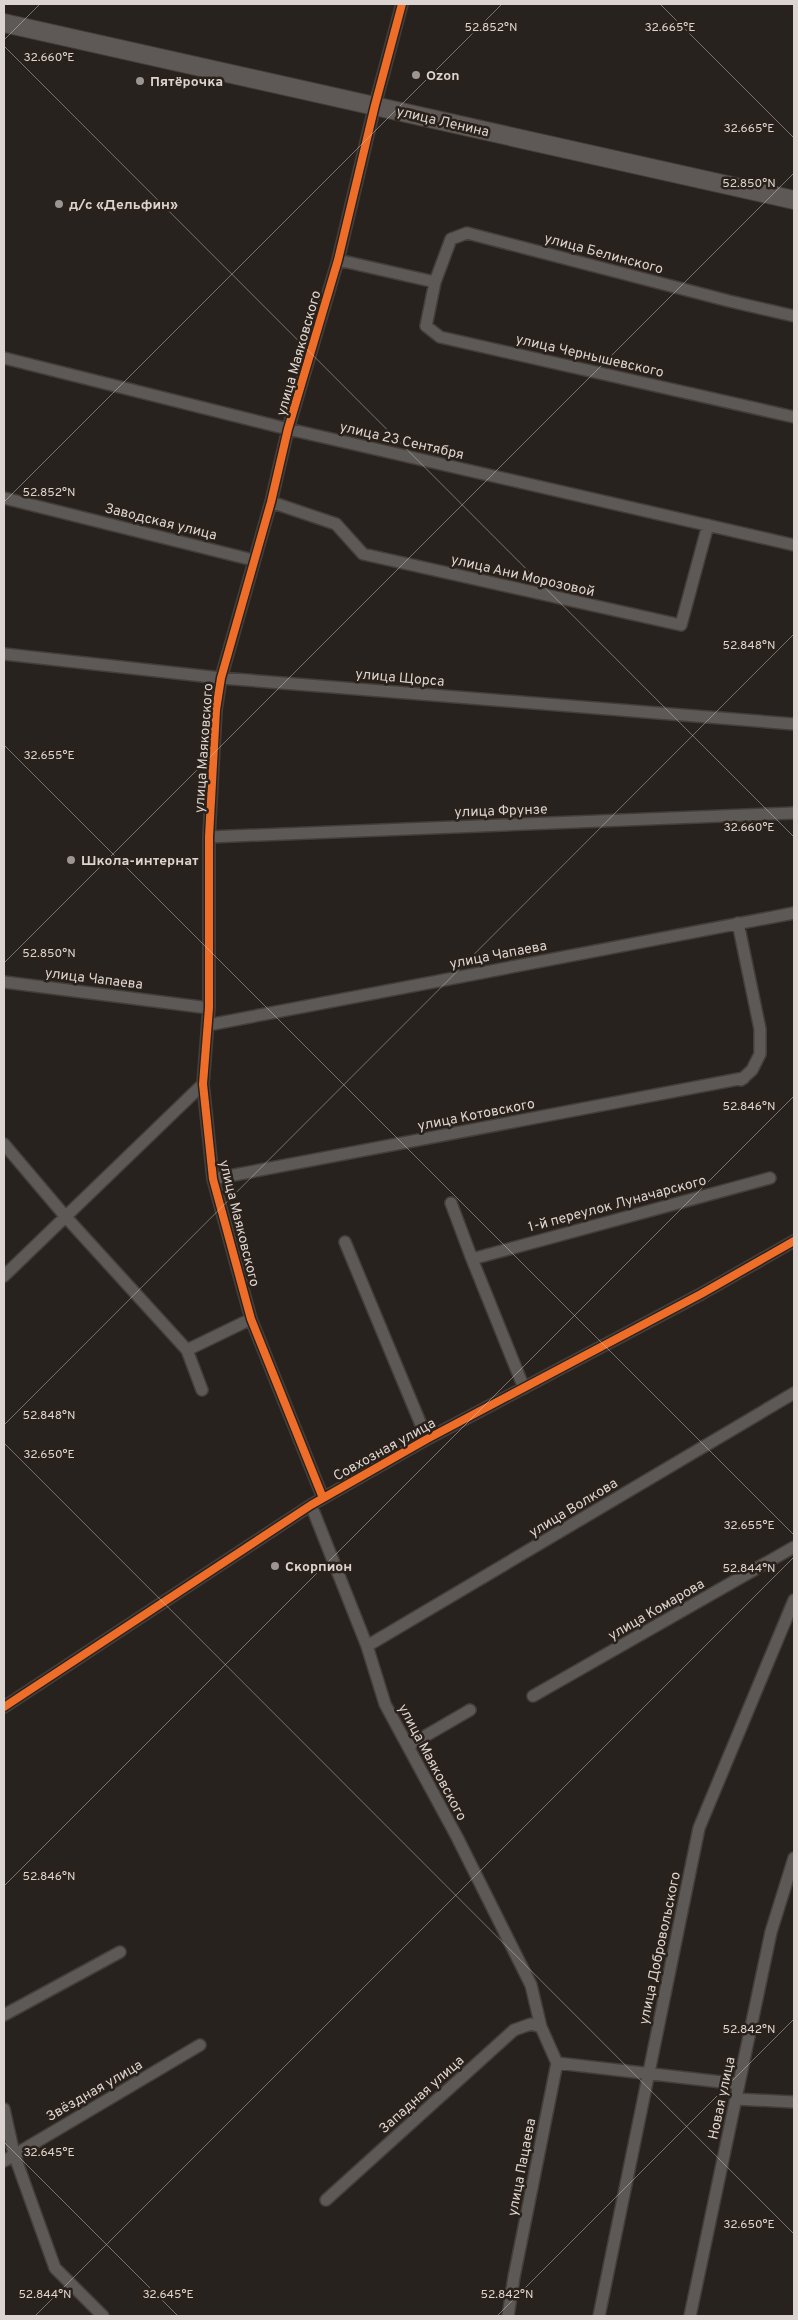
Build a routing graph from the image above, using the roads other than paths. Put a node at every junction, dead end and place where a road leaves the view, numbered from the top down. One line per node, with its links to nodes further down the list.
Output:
1 (402, 4): 3 (street, улица Маяковского)
2 (4, 24): 3 (main road, улица Ленина)
3 (375, 105): 4 (main road, улица Ленина); 5 (street, улица Маяковского)
4 (794, 200)
5 (338, 260): 6 (street); 10 (street, улица Маяковского)
6 (435, 282): 7 (street, улица Белинского); 9 (street, улица Чернышевского)
7 (794, 316)
8 (4, 358): 10 (street, улица 23 Сентября)
9 (794, 417)
10 (288, 429): 12 (street, улица Маяковского); 13 (street, улица 23 Сентября)
11 (4, 498): 15 (street, Заводская улица)
12 (271, 502): 13 (street, улица Ани Морозовой); 15 (street, улица Маяковского)
13 (708, 524): 14 (street, улица 23 Сентября)
14 (794, 545)
15 (253, 560): 17 (street, улица Маяковского)
16 (4, 654): 17 (street, улица Щорса)
17 (220, 678): 18 (street, улица Щорса); 20 (street, улица Маяковского)
18 (794, 724)
19 (794, 813): 20 (street, улица Фрунзе)
20 (209, 837): 24 (street, улица Маяковского)
21 (794, 913): 22 (street, улица Чапаева)
22 (738, 923): 25 (street, улица Чапаева); 29 (street, улица Котовского)
23 (4, 982): 24 (street, улица Чапаева)
24 (209, 1008): 25 (street, улица Маяковского)
25 (208, 1025): 26 (street, улица Маяковского)
26 (203, 1084): 29 (street, улица Маяковского); 31 (street)
27 (4, 1144): 31 (street)
28 (770, 1178): 34 (street, 1-й переулок Луначарского)
29 (213, 1179): 36 (street, улица Маяковского)
30 (451, 1203): 34 (street)
31 (65, 1216): 35 (street); 37 (street)
32 (794, 1241): 38 (street, Совхозная улица)
33 (345, 1242): 41 (street)
34 (472, 1259): 38 (street)
35 (4, 1276)
36 (251, 1319): 37 (street); 42 (street, улица Маяковского)
37 (187, 1350): 39 (street)
38 (524, 1388): 41 (street, Совхозная улица)
39 (202, 1390)
40 (794, 1393): 46 (street, улица Волкова)
41 (427, 1439): 42 (street, Совхозная улица)
42 (323, 1498): 43 (street, Совхозная улица)
43 (311, 1505): 46 (street, улица Маяковского); 48 (street, Совхозная улица)
44 (794, 1548): 47 (street, улица Комарова)
45 (794, 1600): 57 (street, улица Добровольского)
46 (367, 1646): 50 (street, улица Маяковского)
47 (533, 1696)
48 (4, 1707)
49 (470, 1710): 50 (street)
50 (408, 1746): 54 (street, улица Маяковского)
51 (794, 1858): 58 (street, Новая улица)
52 (120, 1952): 53 (street)
53 (4, 2015)
54 (541, 2026): 56 (street); 64 (street, Западная улица)
55 (200, 2045): 62 (street, Звёздная улица)
56 (557, 2062): 57 (street); 66 (street, улица Пацаева)
57 (648, 2074): 58 (street); 67 (street, улица Добровольского)
58 (739, 2084): 59 (street, Новая улица)
59 (736, 2100): 60 (street); 68 (street, Новая улица)
60 (794, 2102)
61 (4, 2110): 62 (street)
62 (14, 2154): 63 (street, Звёздная улица); 65 (street)
63 (4, 2161)
64 (326, 2200)
65 (103, 2316)
66 (508, 2316)
67 (599, 2316)
68 (690, 2316)

